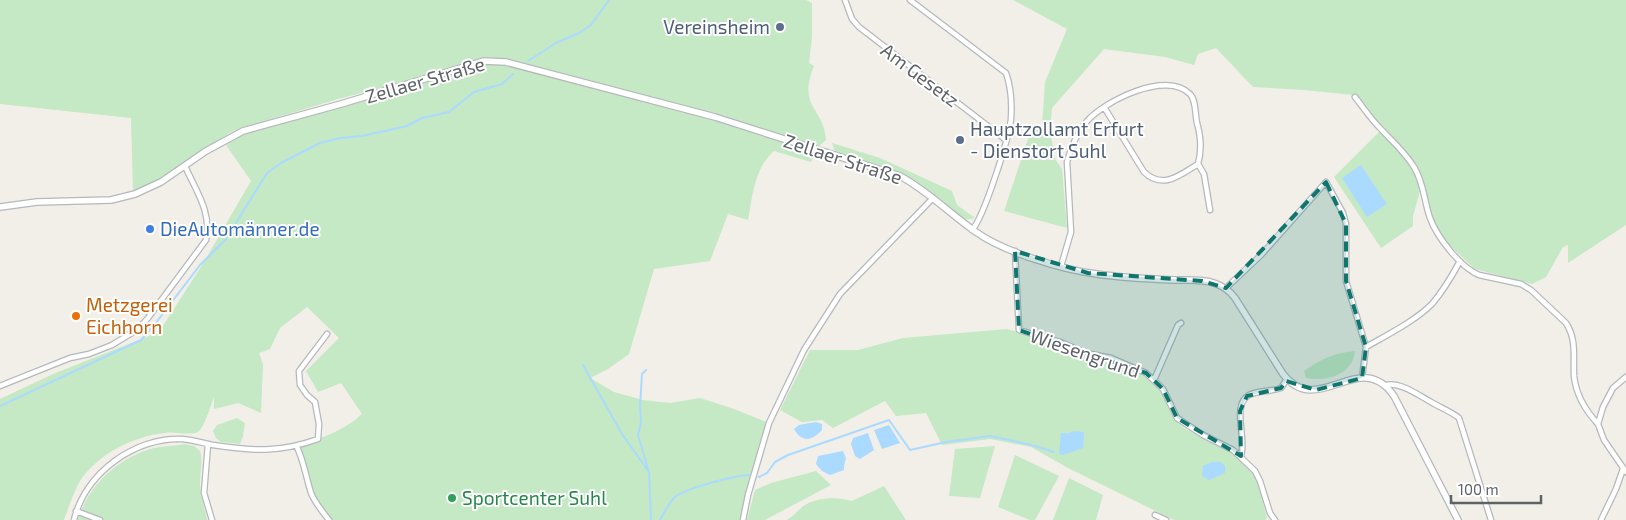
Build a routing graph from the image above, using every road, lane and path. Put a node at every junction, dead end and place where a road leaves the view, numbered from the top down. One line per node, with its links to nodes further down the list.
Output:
1 (845, 0): 5 (street, Am Gesetz)
2 (910, 0): 5 (street)
3 (1355, 97): 13 (street)
4 (1104, 107): 6 (street); 6 (street); 14 (street)
5 (1006, 140): 11 (street)
6 (1198, 164): 10 (street)
7 (184, 166): 8 (street, Zellaer Straße); 9 (street, Zellaer Straße); 24 (street)
8 (933, 198): 11 (street, Zellaer Straße); 36 (street)
9 (0, 207)
10 (1210, 210)
11 (972, 230): 12 (street, Zellaer Straße)
12 (1015, 251): 14 (street, Zellaer Straße); 22 (street, Wiesengrund)
13 (1460, 261): 18 (street); 25 (street)
14 (1061, 266): 15 (street, Zellaer Straße)
15 (1226, 288): 18 (street); 21 (street)
16 (1181, 323): 22 (street)
17 (327, 334): 27 (street)
18 (1366, 347): 20 (street)
19 (1626, 377): 25 (street)
20 (1362, 378): 21 (street); 23 (street)
21 (1287, 379): 28 (street)
22 (1154, 380): 28 (street, Wiesengrund)
23 (1386, 385): 39 (street); 40 (street)
24 (0, 386)
25 (1598, 424): 29 (street)
26 (208, 444): 27 (street); 30 (street); 34 (street)
27 (298, 447): 35 (street)
28 (1241, 456): 38 (street, Wiesengrund)
29 (1625, 471): 41 (street)
30 (76, 511): 32 (street); 33 (street)
31 (1155, 515): 37 (street)
32 (74, 520)
33 (100, 520)
34 (212, 520)
35 (328, 520)
36 (742, 520)
37 (1166, 520)
38 (1273, 520)
39 (1458, 520)
40 (1491, 520)
41 (1600, 520)

